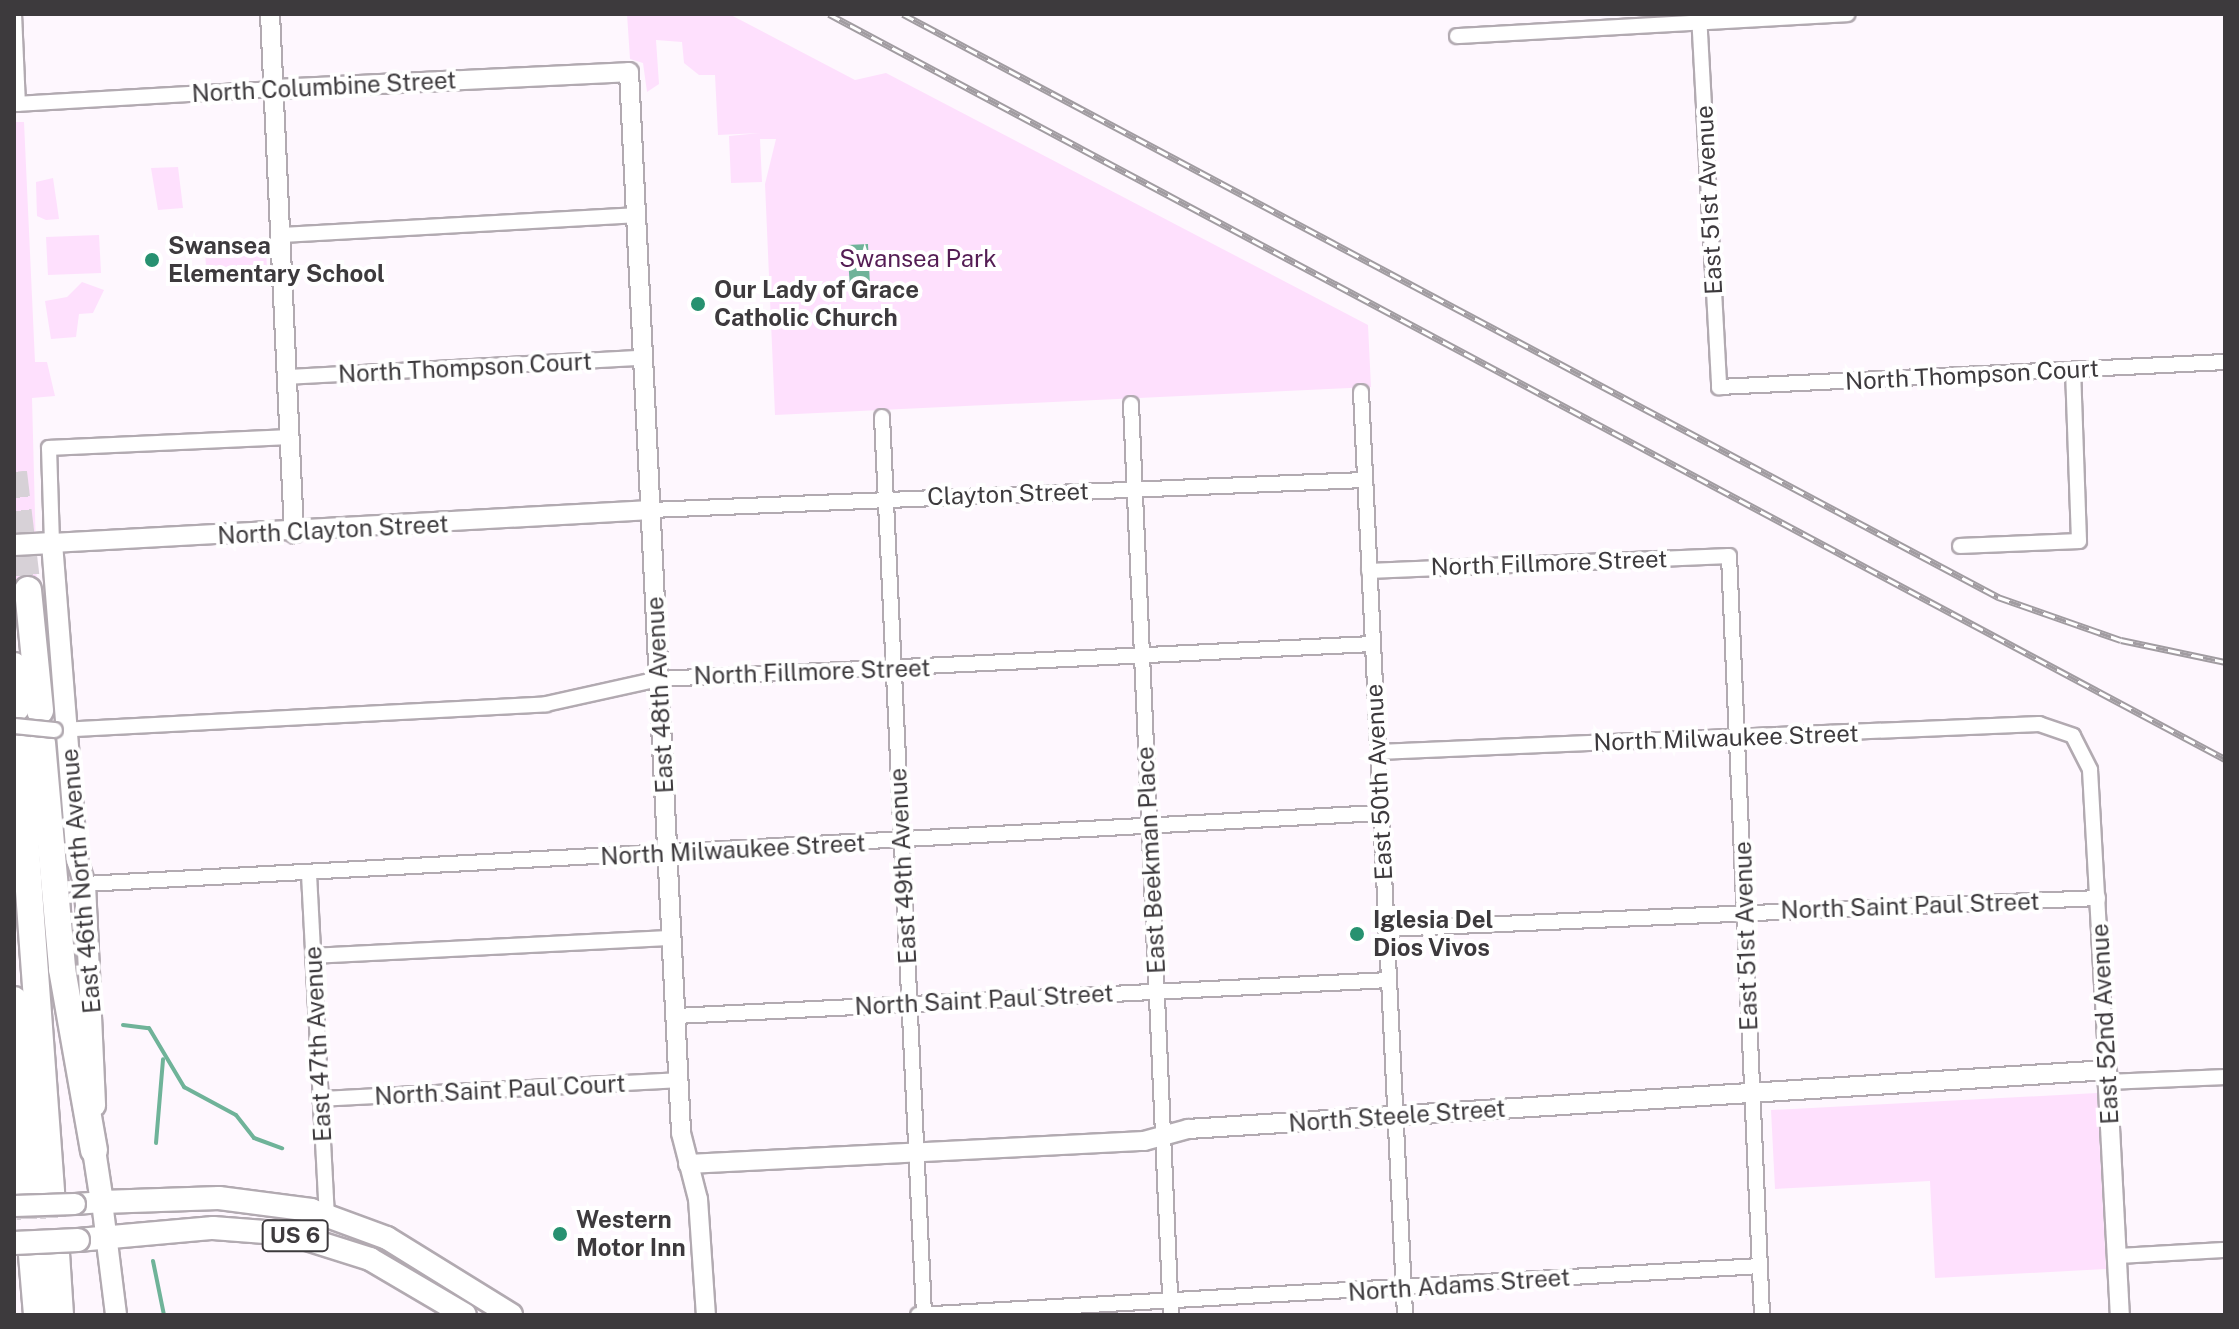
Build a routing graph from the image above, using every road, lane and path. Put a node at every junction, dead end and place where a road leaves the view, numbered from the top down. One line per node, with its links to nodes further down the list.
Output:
1 (14, 14): 8 (street)
2 (270, 14): 7 (street)
3 (1847, 14): 4 (street)
4 (1699, 18): 5 (street); 15 (street, East 51st Avenue)
5 (1457, 36)
6 (629, 72): 7 (street, North Columbine Street); 9 (street, East 48th Avenue)
7 (273, 89): 8 (street, North Columbine Street); 10 (street)
8 (16, 104)
9 (636, 215): 10 (street); 11 (street, East 48th Avenue)
10 (280, 235): 14 (street)
11 (643, 358): 14 (street, North Thompson Court); 23 (street, East 48th Avenue)
12 (2225, 362): 13 (street, North Thompson Court)
13 (2073, 370): 15 (street, North Thompson Court); 27 (street)
14 (287, 377): 19 (street)
15 (1719, 387)
16 (1361, 392): 20 (street, East 50th Avenue)
17 (1131, 404): 21 (street, East Beekman Place)
18 (882, 417): 22 (street, East 49th Avenue)
19 (289, 437): 24 (street); 25 (street, East 46th North Avenue)
20 (1365, 480): 21 (street, Clayton Street); 29 (street, East 50th Avenue)
21 (1135, 489): 22 (street, Clayton Street); 32 (street, East Beekman Place)
22 (886, 500): 23 (street, Clayton Street); 34 (street, East 49th Avenue)
23 (651, 510): 24 (street, North Clayton Street); 35 (street, East 48th Avenue)
24 (294, 533): 25 (street, North Clayton Street)
25 (52, 543): 26 (main road, North Clayton Street); 36 (main road, East 46th North Avenue)
26 (14, 545)
27 (1960, 546)
28 (1729, 556): 29 (street, North Fillmore Street); 38 (street, East 51st Avenue)
29 (1369, 571): 31 (street, East 50th Avenue)
30 (28, 590): 36 (highway)
31 (1373, 644): 32 (street, North Fillmore Street); 39 (street, East 50th Avenue)
32 (1142, 656): 34 (street, North Fillmore Street); 41 (street, East Beekman Place)
33 (14, 666): 36 (highway)
34 (895, 669): 35 (street, North Fillmore Street); 42 (street, East 49th Avenue)
35 (659, 679): 36 (street, North Fillmore Street); 43 (street, East 48th Avenue)
36 (36, 727): 45 (main road, East 46th North Avenue); 63 (highway); 66 (highway)
37 (2073, 736): 38 (street, North Milwaukee Street); 46 (street, East 52nd Avenue)
38 (1737, 738): 39 (street, North Milwaukee Street); 47 (street, East 51st Avenue)
39 (1378, 752): 40 (street, East 50th Avenue)
40 (1381, 813): 41 (street, North Milwaukee Street); 48 (street, East 50th Avenue)
41 (1150, 826): 42 (street, North Milwaukee Street); 52 (street, East Beekman Place)
42 (902, 840): 43 (street, North Milwaukee Street); 54 (street, East 49th Avenue)
43 (668, 854): 44 (street, North Milwaukee Street); 49 (street, East 48th Avenue)
44 (309, 874): 45 (street, North Milwaukee Street); 50 (street, East 47th Avenue)
45 (85, 884): 63 (main road, East 46th North Avenue)
46 (2098, 898): 47 (street, North Saint Paul Street); 56 (street, East 52nd Avenue)
47 (1745, 913): 48 (street, North Saint Paul Street); 59 (street, East 51st Avenue)
48 (1386, 929): 51 (street, East 50th Avenue)
49 (672, 938): 50 (street); 55 (street, East 48th Avenue)
50 (313, 956): 60 (street, East 47th Avenue)
51 (1388, 980): 52 (street, North Saint Paul Street); 61 (street, East 50th Avenue)
52 (1157, 991): 54 (street, North Saint Paul Street); 62 (street, East Beekman Place)
53 (14, 1000): 66 (highway)
54 (910, 1004): 55 (street, North Saint Paul Street); 64 (street, East 49th Avenue)
55 (676, 1016): 58 (street, East 48th Avenue)
56 (2108, 1076): 57 (street, North Steele Street); 59 (street, North Steele Street); 72 (street, East 52nd Avenue)
57 (2225, 1077)
58 (679, 1080): 60 (street, North Saint Paul Court); 65 (street, East 48th Avenue)
59 (1752, 1094): 61 (street, North Steele Street); 73 (street, East 51st Avenue)
60 (320, 1099): 68 (street, East 47th Avenue)
61 (1395, 1116): 62 (street, North Steele Street); 74 (street, East 50th Avenue)
62 (1166, 1135): 64 (street, North Steele Street); 75 (street, East Beekman Place)
63 (94, 1150): 67 (highway, East 46th North Avenue)
64 (916, 1151): 65 (street, North Steele Street); 82 (street, East 49th Avenue)
65 (688, 1164): 81 (street, East 48th Avenue)
66 (31, 1197): 67 (main road, bridge)
67 (102, 1202): 68 (highway, US 6); 69 (main road, East 46th North Avenue)
68 (327, 1214): 80 (highway, US 6)
69 (107, 1238): 70 (highway, US 6); 78 (main road, East 46th North Avenue); 79 (highway, US 6)
70 (45, 1248): 76 (highway); 77 (highway)
71 (2225, 1250): 72 (street)
72 (2117, 1256): 85 (street, East 52nd Avenue)
73 (1759, 1266): 74 (street, North Adams Street); 84 (street, East 51st Avenue)
74 (1403, 1288): 75 (street, North Adams Street); 83 (street, East 50th Avenue)
75 (1171, 1310): 82 (street, North Adams Street)
76 (37, 1315)
77 (60, 1315)
78 (116, 1315)
79 (465, 1315)
80 (511, 1315)
81 (706, 1315)
82 (922, 1315)
83 (1405, 1315)
84 (1762, 1315)
85 (2120, 1315)

